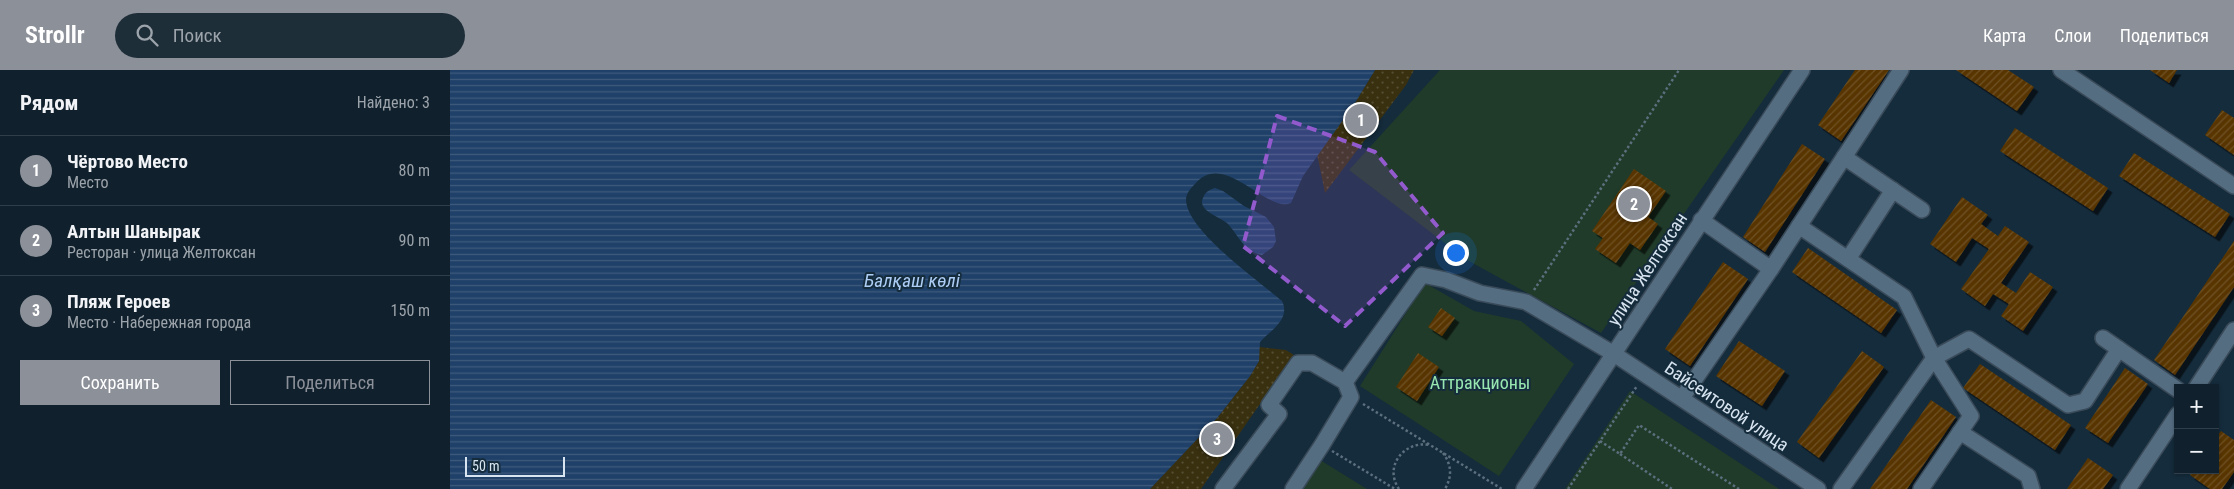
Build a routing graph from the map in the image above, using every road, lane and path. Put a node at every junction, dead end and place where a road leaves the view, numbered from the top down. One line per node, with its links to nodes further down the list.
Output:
1 (1679, 70): 13 (path)
2 (1802, 70): 9 (street, улица Желтоксан)
3 (1901, 70): 5 (street)
4 (2062, 70): 6 (street)
5 (1844, 157): 7 (street); 10 (street)
6 (2234, 186)
7 (1892, 190): 8 (street); 11 (street)
8 (1922, 210)
9 (1701, 220): 12 (street); 18 (street, улица Желтоксан)
10 (1799, 226): 11 (street); 12 (street)
11 (1848, 259): 19 (street)
12 (1771, 269): 25 (street)
13 (1526, 302): 18 (street, Байсеитовой улица); 21 (street, Байсеитовой улица)
14 (2234, 330): 16 (street)
15 (2103, 338): 17 (street)
16 (2229, 348): 22 (street)
17 (2119, 349): 19 (street); 23 (street)
18 (1614, 354): 20 (street, Байсеитовой улица); 39 (street, улица Желтоксан)
19 (1934, 358): 27 (street); 44 (street)
20 (1645, 374): 25 (street, Байсеитовой улица); 28 (path)
21 (1345, 382): 24 (street); 33 (street)
22 (2199, 384)
23 (2174, 387)
24 (1351, 397): 29 (street); 30 (path)
25 (1682, 398): 43 (street, Байсеитовой улица)
26 (2174, 420): 47 (street)
27 (1960, 432): 45 (street); 46 (street)
28 (1600, 442): 31 (path); 40 (path)
29 (1322, 445): 34 (street); 35 (path)
30 (1437, 448): 32 (path); 36 (path); 37 (path)
31 (1620, 454): 41 (path); 42 (path)
32 (1497, 488): 38 (path)
33 (1223, 489)
34 (1293, 489)
35 (1395, 489)
36 (1400, 489)
37 (1445, 489)
38 (1502, 489)
39 (1524, 489)
40 (1568, 489)
41 (1672, 489)
42 (1739, 489)
43 (1818, 489)
44 (1841, 489)
45 (1921, 489)
46 (2032, 489)
47 (2128, 489)

